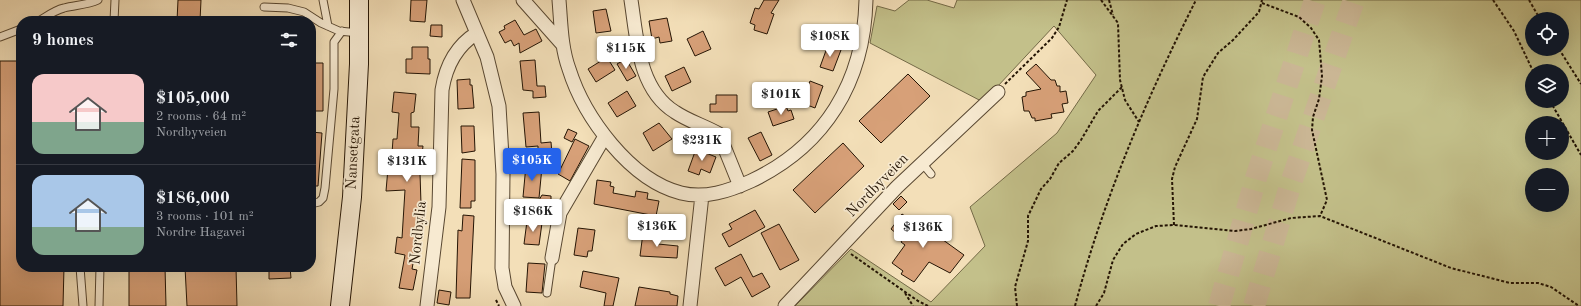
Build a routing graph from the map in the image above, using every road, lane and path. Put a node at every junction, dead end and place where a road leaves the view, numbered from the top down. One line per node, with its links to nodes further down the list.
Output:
1 (98, 0): 19 (lane)
2 (115, 0): 20 (lane)
3 (323, 0): 24 (lane)
4 (359, 0): 26 (main road, Nansetgata)
5 (463, 0): 27 (street)
6 (523, 0): 29 (street)
7 (631, 0): 41 (street)
8 (866, 0): 41 (street)
9 (1067, 0): 34 (path)
10 (1101, 0): 22 (path)
11 (1109, 0): 22 (path)
12 (1196, 0): 36 (path)
13 (1493, 0): 31 (path)
14 (1529, 0): 18 (path)
15 (556, 1): 29 (street)
16 (1262, 1): 44 (path); 45 (path)
17 (264, 7): 21 (lane)
18 (1536, 12)
19 (46, 16)
20 (114, 16)
21 (311, 16)
22 (1113, 16): 33 (path)
23 (316, 19): 24 (lane)
24 (328, 26): 26 (lane)
25 (16, 31): 28 (lane)
26 (351, 32): 43 (lane); 58 (main road, Nansetgata)
27 (478, 32): 59 (street, Nordbylia); 61 (street)
28 (0, 37)
29 (563, 45): 37 (street)
30 (1563, 56): 32 (path)
31 (1530, 64)
32 (1581, 84)
33 (1122, 87): 36 (path); 66 (path)
34 (998, 92): 39 (street, Nordbyveien)
35 (1554, 108): 38 (path)
36 (1139, 122): 54 (path)
37 (605, 136): 42 (street); 47 (street)
38 (1581, 155)
39 (922, 164): 40 (lane); 46 (street, Nordbyveien)
40 (931, 174)
41 (740, 186): 42 (street)
42 (702, 195): 62 (street)
43 (316, 203)
44 (1320, 216): 45 (path); 55 (path)
45 (1174, 225): 67 (path)
46 (842, 247): 50 (path); 63 (street, Nordbyveien)
47 (552, 258): 51 (lane)
48 (80, 272): 56 (lane)
49 (100, 272): 57 (lane)
50 (904, 292): 64 (path); 65 (path)
51 (547, 293)
52 (495, 298): 60 (path)
53 (1581, 301): 55 (path)
54 (1076, 305)
55 (1578, 305)
56 (83, 306)
57 (99, 306)
58 (340, 306)
59 (427, 306)
60 (499, 306)
61 (514, 306)
62 (690, 306)
63 (785, 306)
64 (913, 306)
65 (928, 306)
66 (1017, 306)
67 (1096, 306)

